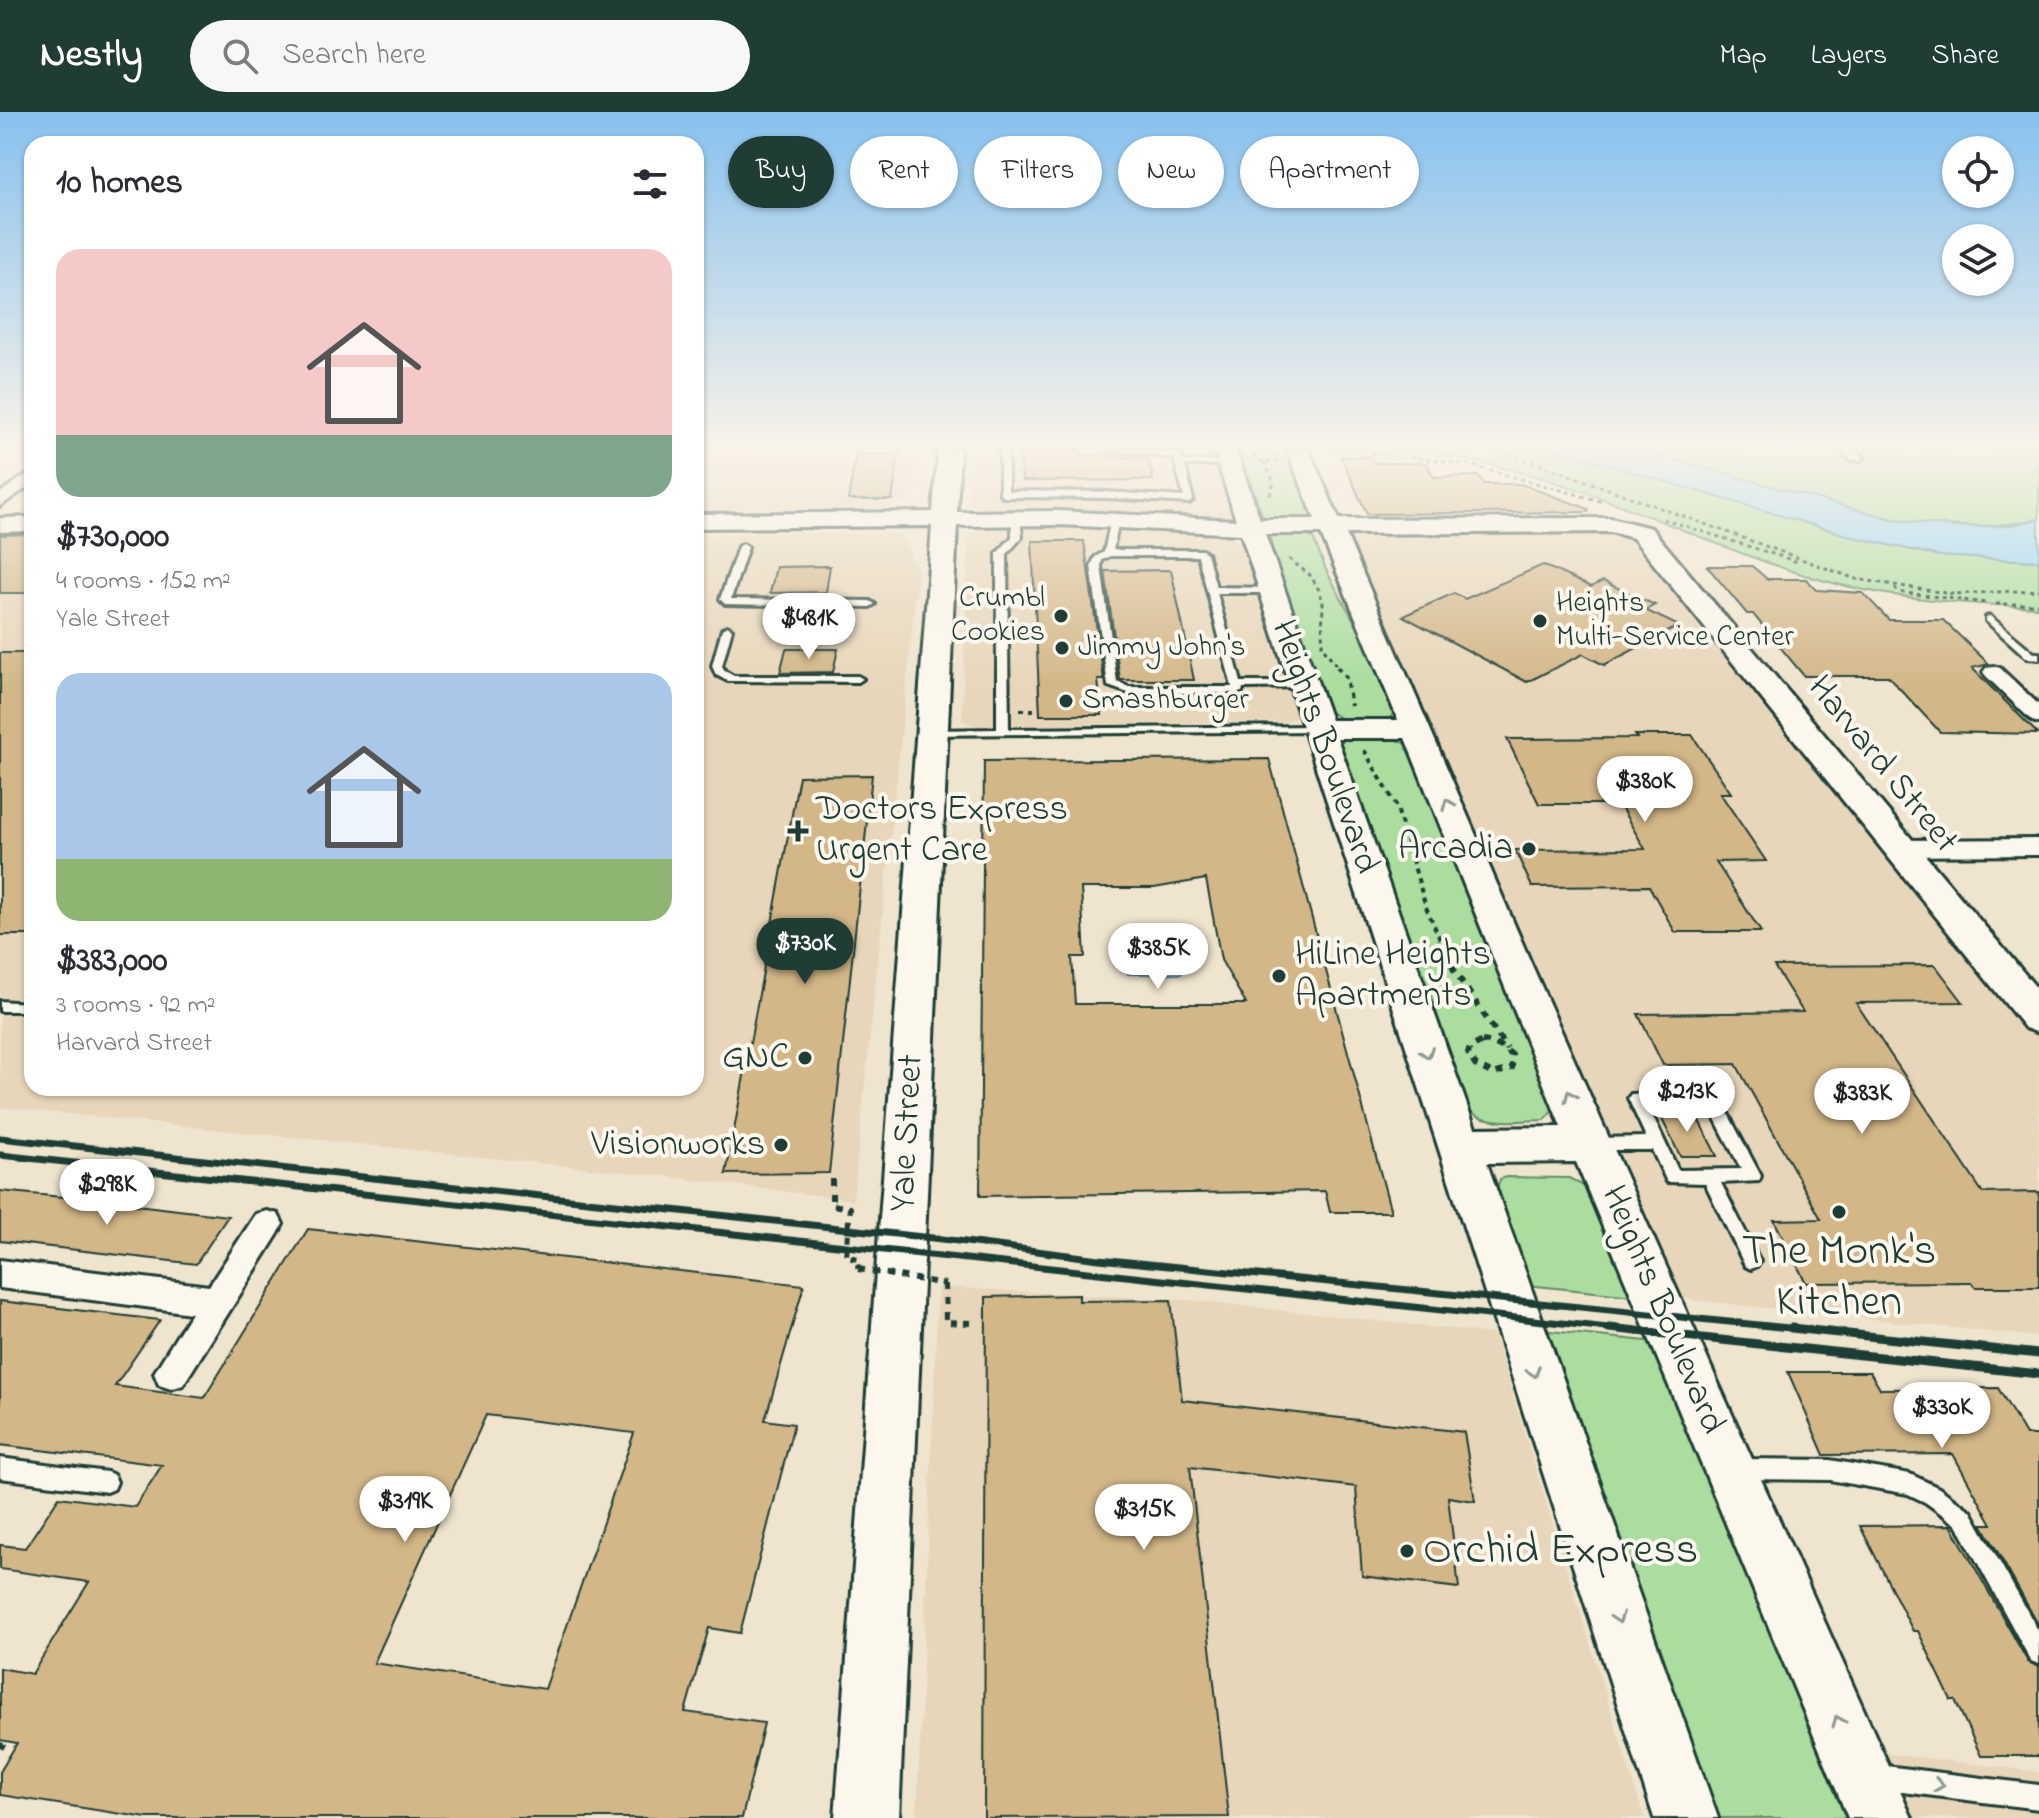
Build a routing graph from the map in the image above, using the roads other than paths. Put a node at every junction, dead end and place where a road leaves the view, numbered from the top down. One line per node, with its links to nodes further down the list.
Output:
1 (1331, 527): 23 (main road, Heights Boulevard)
2 (944, 528): 25 (main road, Yale Street)
3 (1016, 528): 24 (lane)
4 (1113, 528): 10 (lane)
5 (1257, 528): 6 (main road)
6 (1263, 528): 7 (main road); 12 (main road, Heights Boulevard)
7 (1289, 528)
8 (1642, 528): 27 (main road, Harvard Street)
9 (743, 547): 13 (lane)
10 (1108, 553): 11 (lane); 19 (lane)
11 (1211, 590): 12 (lane); 19 (lane)
12 (1271, 590): 20 (main road, Heights Boulevard)
13 (870, 604)
14 (1990, 619): 16 (lane)
15 (727, 629): 18 (lane)
16 (2039, 656)
17 (1993, 672): 21 (street)
18 (858, 679)
19 (1236, 685): 20 (lane)
20 (1303, 685): 22 (main road, Heights Boulevard)
21 (2039, 717)
22 (1318, 729): 23 (main road); 24 (lane); 33 (main road, Heights Boulevard, one-way to 33)
23 (1417, 729): 32 (main road, Heights Boulevard, one-way to 23)
24 (1003, 732): 25 (lane)
25 (932, 733): 46 (main road, Yale Street)
26 (2039, 847): 27 (street)
27 (1897, 848): 30 (main road, Harvard Street)
28 (0, 1006): 29 (lane)
29 (22, 1007)
30 (2039, 1018)
31 (1657, 1143): 32 (lane); 34 (lane); 34 (lane)
32 (1590, 1144): 33 (main road); 41 (main road, Heights Boulevard)
33 (1459, 1146): 47 (main road, Heights Boulevard, one-way to 47)
34 (1710, 1177): 36 (lane)
35 (267, 1224): 38 (street)
36 (1751, 1261)
37 (0, 1274): 38 (street)
38 (217, 1302): 39 (street)
39 (171, 1373)
40 (0, 1468): 42 (lane)
41 (1731, 1469): 43 (lane); 44 (main road, Heights Boulevard, one-way to 41)
42 (107, 1482)
43 (2039, 1653)
44 (1861, 1775): 45 (lane, one-way to 45); 48 (main road, Heights Boulevard)
45 (2039, 1797)
46 (867, 1818)
47 (1686, 1818)
48 (1880, 1818)

